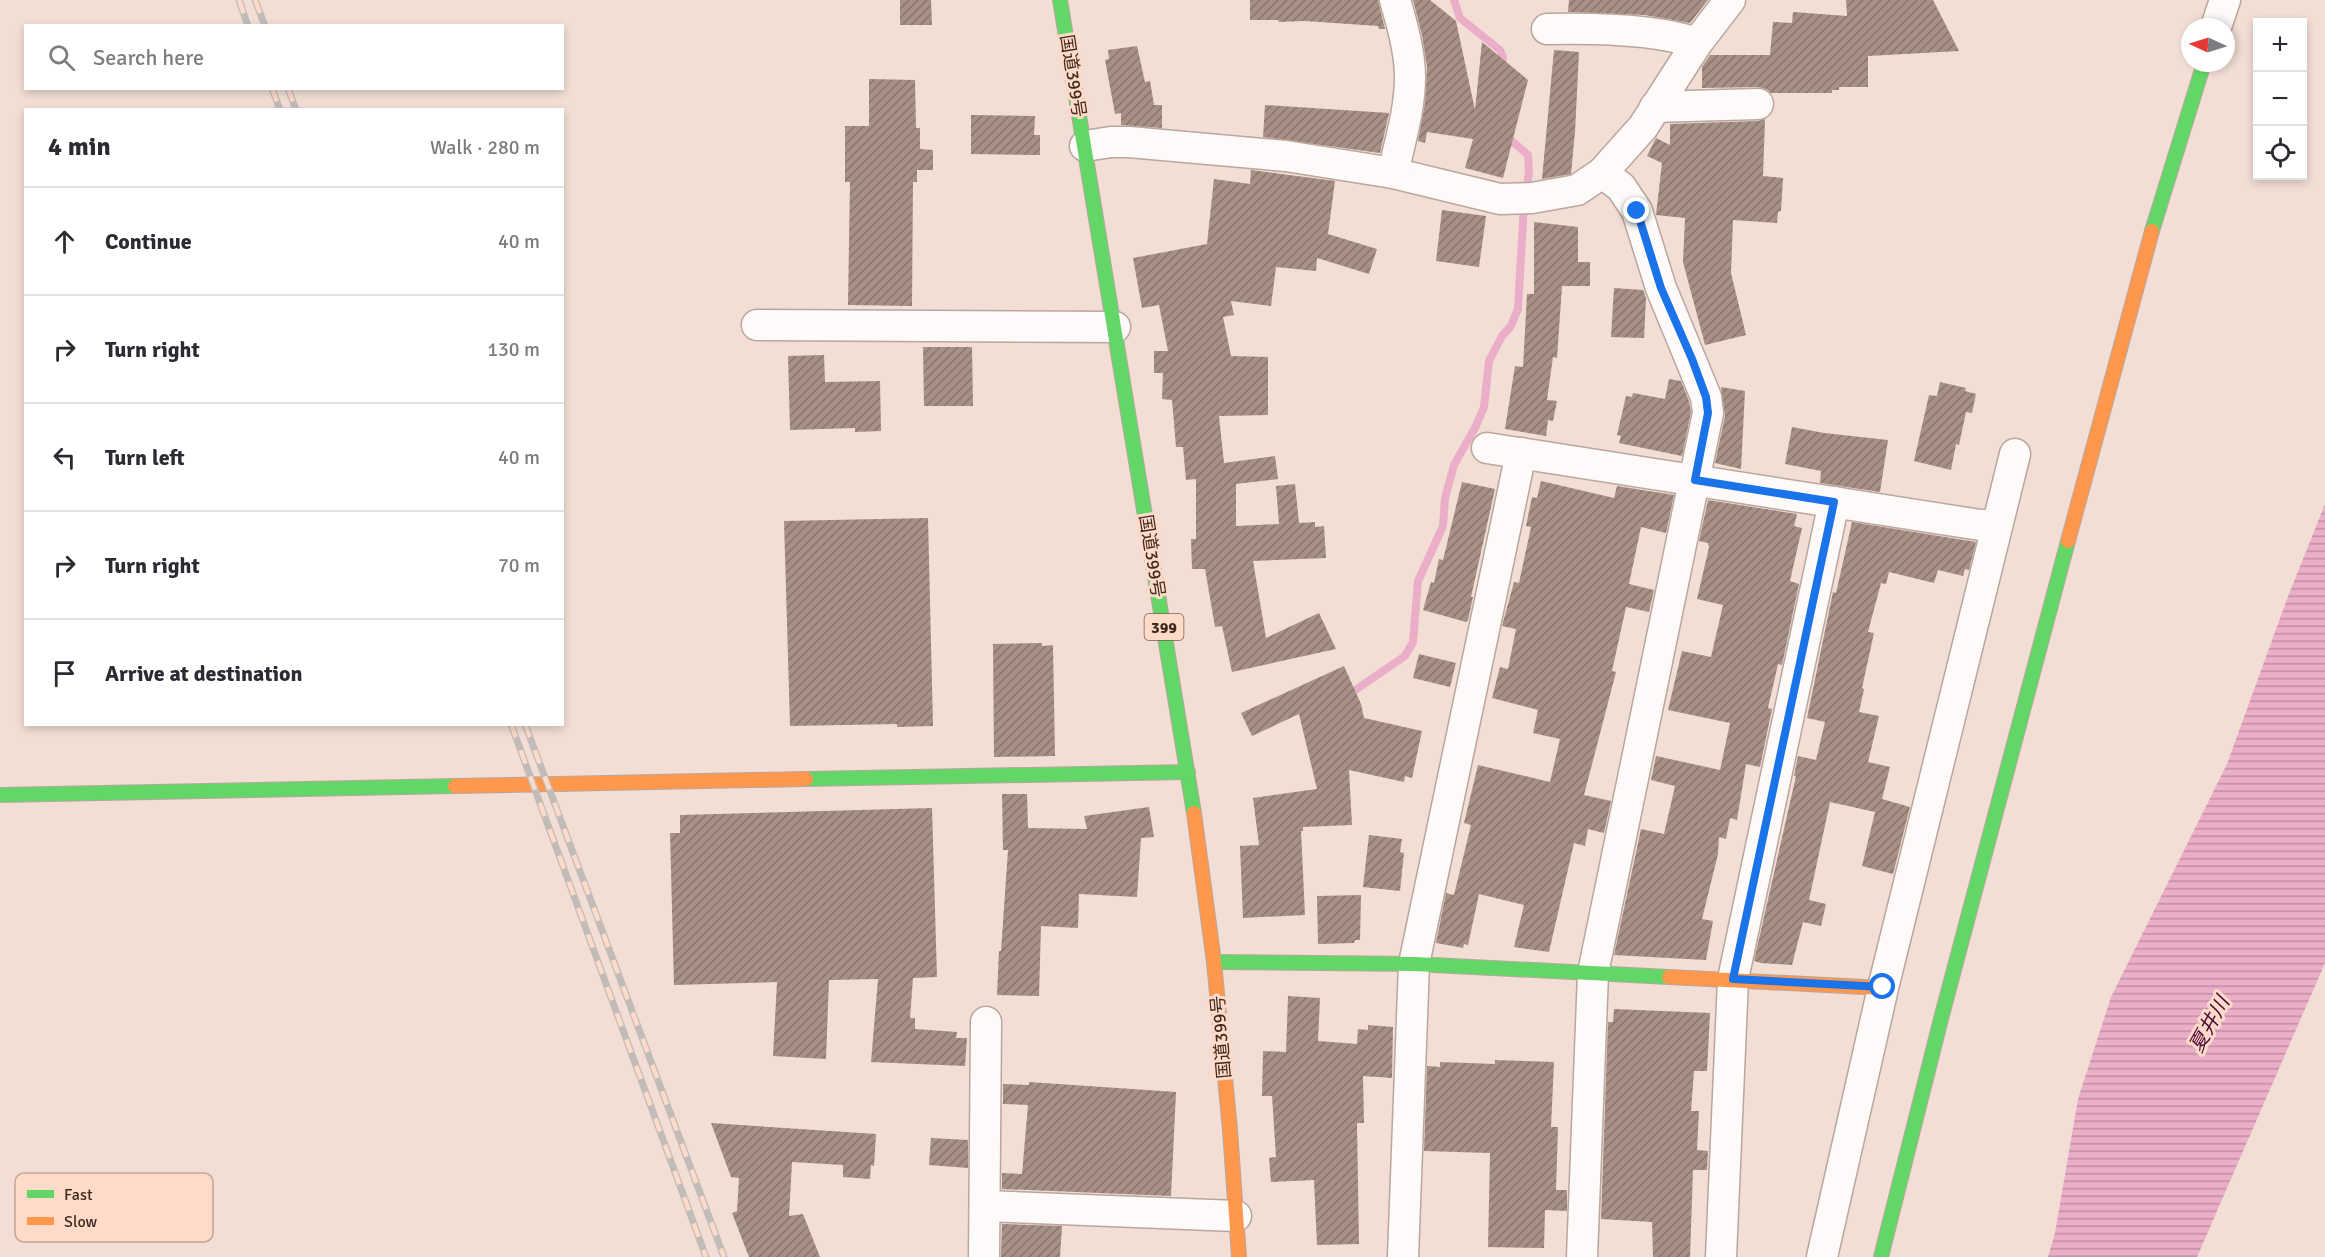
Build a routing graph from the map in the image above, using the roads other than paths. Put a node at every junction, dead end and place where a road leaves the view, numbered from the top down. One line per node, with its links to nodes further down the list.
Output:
1 (1060, 0): 11 (main road, 国道399号 / 399)
2 (1395, 0): 12 (street)
3 (1730, 0): 7 (street)
4 (2225, 0): 5 (street)
5 (2219, 18)
6 (1547, 29): 7 (street)
7 (1697, 43): 10 (street)
8 (2201, 72): 38 (main road)
9 (1758, 104): 10 (street)
10 (1655, 107): 13 (street)
11 (1085, 146): 12 (street); 15 (main road, 国道399号 / 399)
12 (1393, 173): 13 (street)
13 (1602, 173): 19 (street)
14 (757, 325): 15 (street)
15 (1115, 327): 22 (main road, 国道399号 / 399)
16 (1487, 448): 17 (street)
17 (1521, 453): 19 (street); 25 (street)
18 (2015, 453): 21 (street)
19 (1695, 480): 20 (street); 26 (street)
20 (1834, 502): 21 (street); 27 (street)
21 (1996, 525): 28 (street)
22 (1188, 772): 23 (main road); 24 (main road, 国道399号 / 399)
23 (0, 795)
24 (1214, 962): 25 (main road); 31 (main road, 国道399号 / 399)
25 (1414, 964): 26 (main road); 34 (street)
26 (1593, 973): 27 (main road); 35 (street)
27 (1733, 979): 28 (main road); 36 (street)
28 (1883, 987): 37 (street)
29 (986, 1022): 30 (street)
30 (986, 1206): 31 (street); 32 (street)
31 (1236, 1216): 33 (main road, 国道399号 / 399)
32 (984, 1257)
33 (1239, 1257)
34 (1402, 1257)
35 (1582, 1257)
36 (1721, 1257)
37 (1822, 1257)
38 (1881, 1257)

